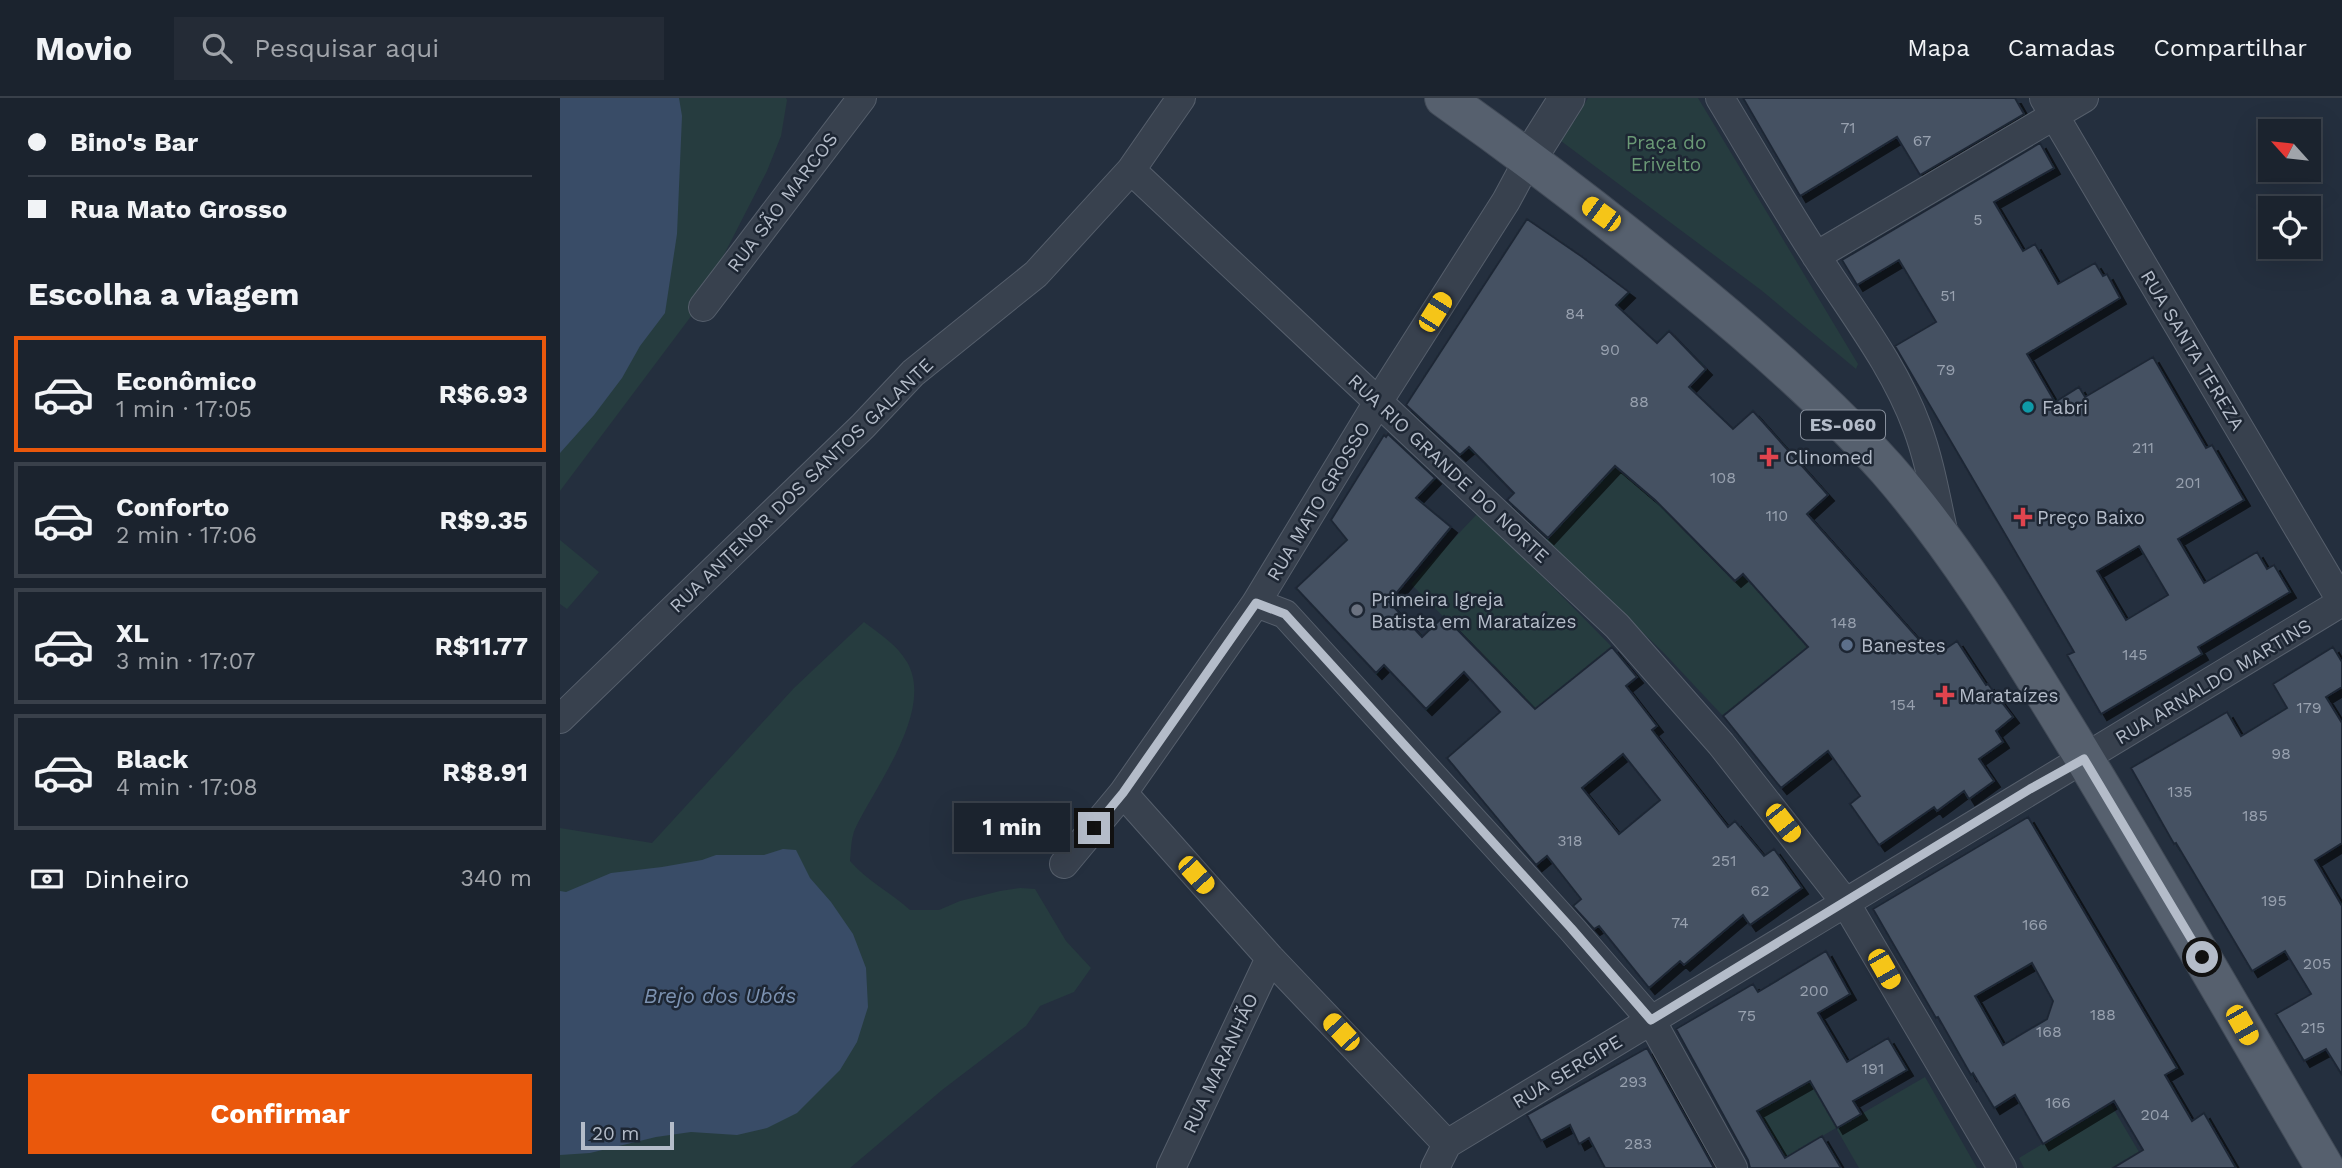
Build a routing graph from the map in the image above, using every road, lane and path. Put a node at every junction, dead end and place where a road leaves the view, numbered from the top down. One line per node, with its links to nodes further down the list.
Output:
1 (862, 98): 11 (street, RUA SÃO MARCOS)
2 (1181, 98): 9 (street, RUA ANTENOR DOS SANTOS GALANTE)
3 (1444, 98): 8 (main road, ES-060)
4 (1567, 98): 8 (street)
5 (1720, 98): 10 (street)
6 (2084, 98): 7 (street)
7 (2049, 107): 10 (street); 14 (street, RUA SANTA TEREZA)
8 (1528, 160): 12 (street, RUA MATO GROSSO); 13 (main road, ES-060)
9 (1131, 170): 12 (street, RUA RIO GRANDE DO NORTE); 16 (street, RUA ANTENOR DOS SANTOS GALANTE)
10 (1816, 256): 13 (street)
11 (703, 307)
12 (1378, 402): 15 (street, RUA MATO GROSSO); 20 (street, RUA RIO GRANDE DO NORTE)
13 (1945, 541): 17 (main road, ES-060)
14 (2342, 602): 17 (street, RUA ARNALDO MARTINS)
15 (1256, 603): 18 (street, RUA MATO GROSSO); 22 (street)
16 (560, 719)
17 (2084, 759): 20 (street, RUA SERGIPE); 27 (main road, ES-060)
18 (1123, 793): 19 (street, RUA MATO GROSSO); 21 (street)
19 (1065, 864)
20 (1845, 902): 22 (street, RUA SERGIPE); 26 (street, RUA RIO GRANDE DO NORTE)
21 (1270, 958): 23 (street); 24 (street, RUA MARANHÃO)
22 (1651, 1020): 23 (street, RUA SERGIPE); 25 (street)
23 (1441, 1156)
24 (1171, 1168)
25 (1733, 1168)
26 (2002, 1168)
27 (2325, 1168)

